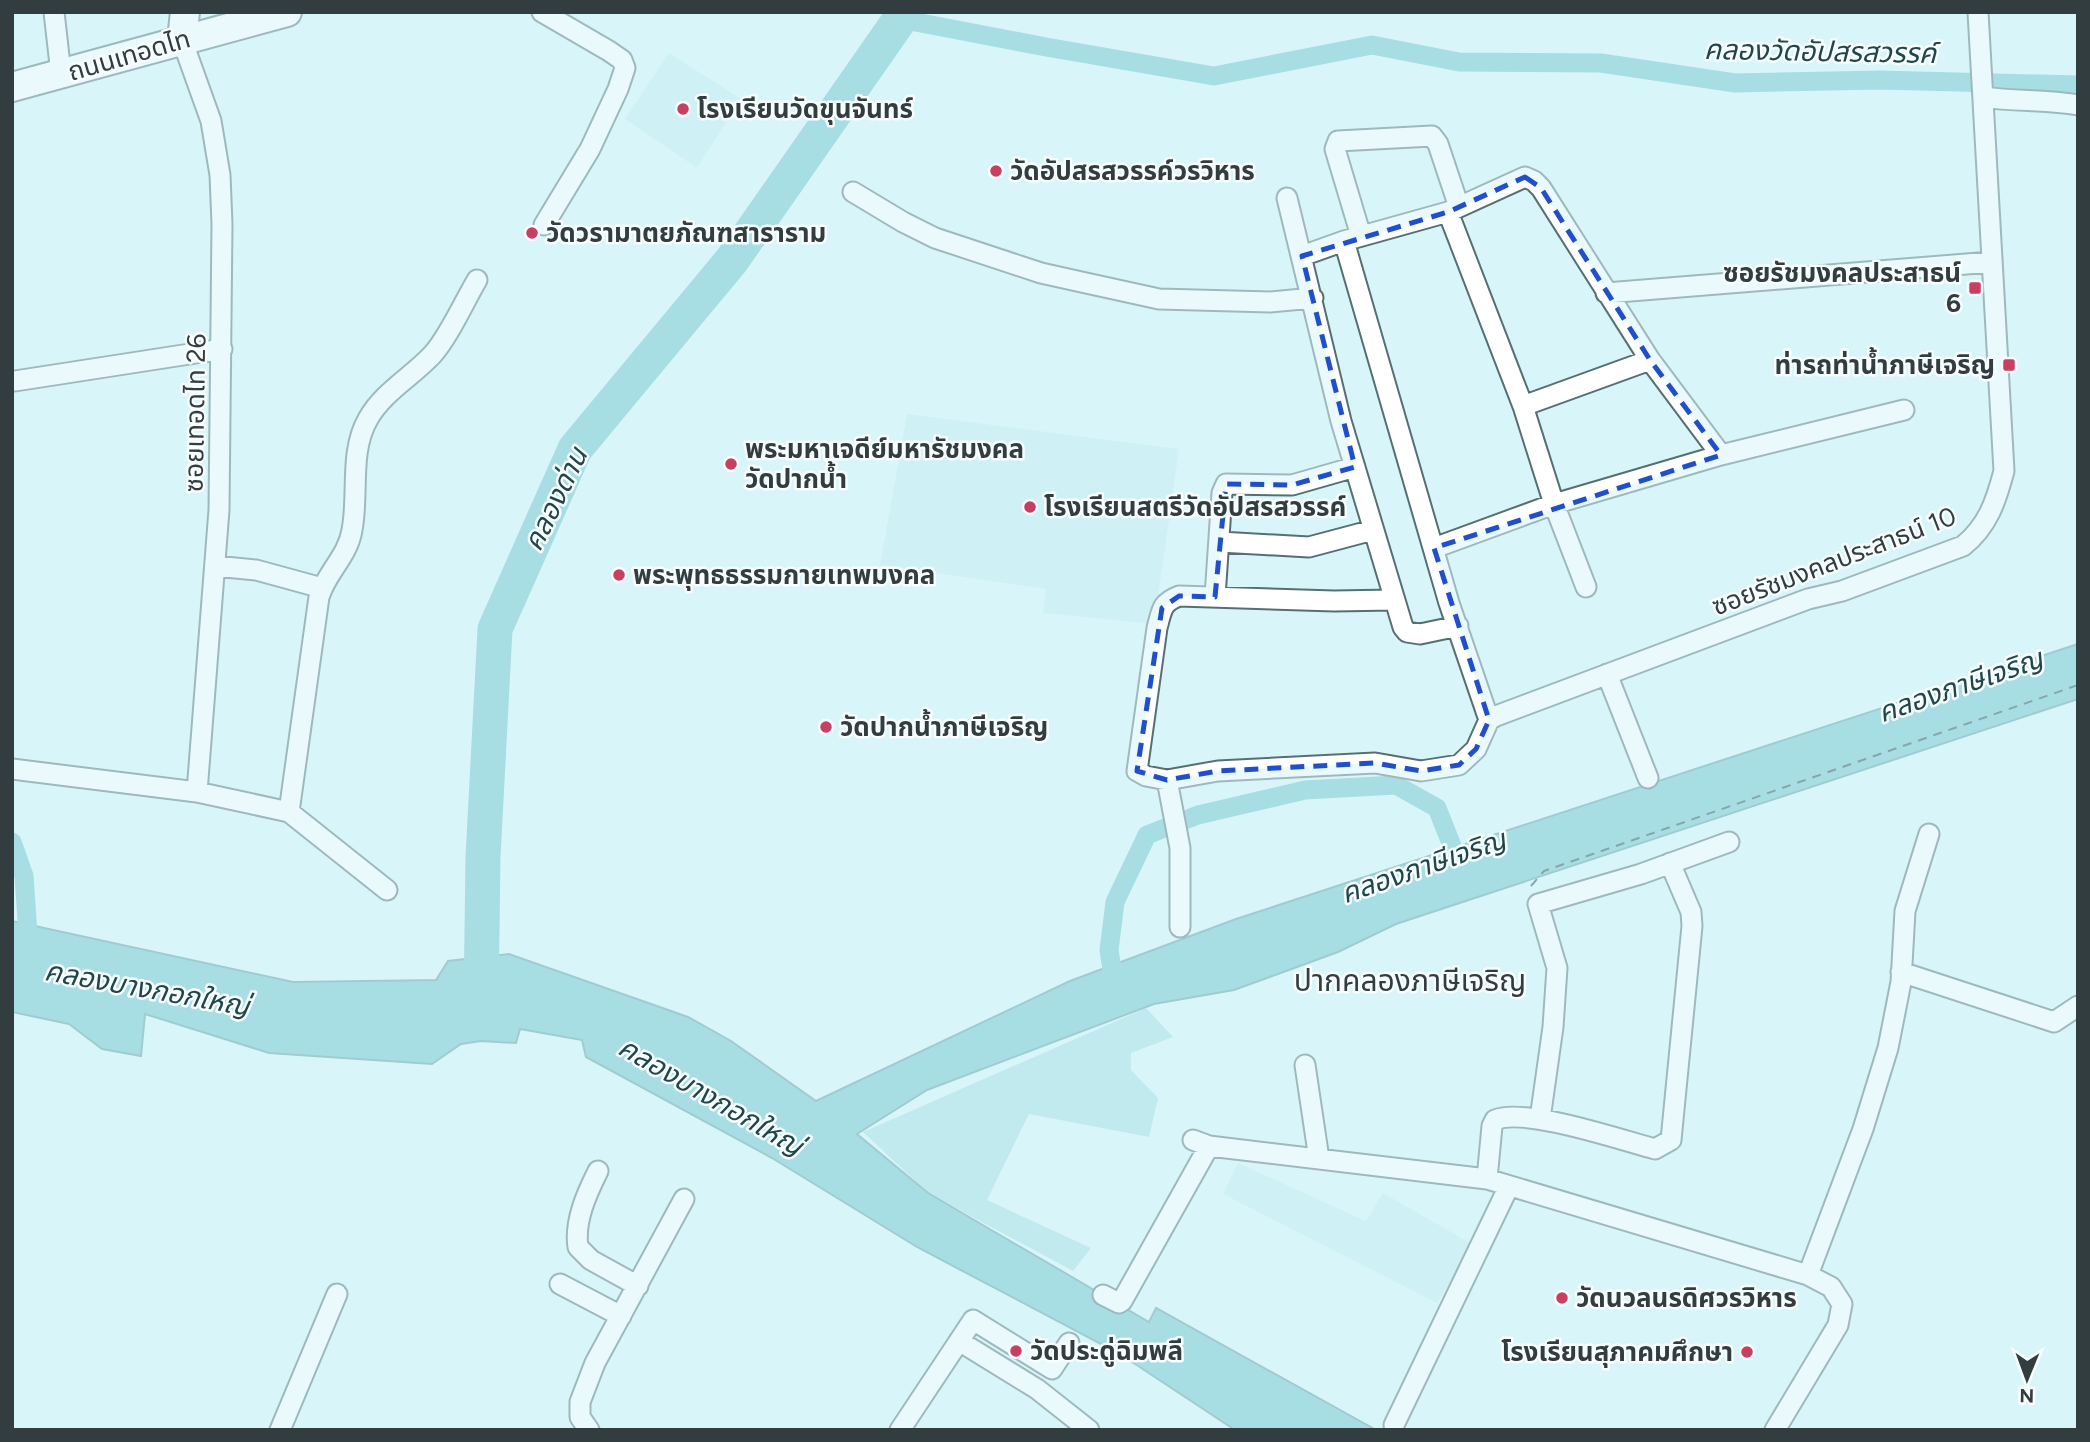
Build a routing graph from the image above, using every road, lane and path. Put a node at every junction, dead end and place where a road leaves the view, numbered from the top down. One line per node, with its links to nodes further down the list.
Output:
1 (54, 12): 6 (street)
2 (287, 12): 5 (main road, ถนนเทอดไท)
3 (542, 12): 13 (street)
4 (1978, 12): 8 (street, ซอยรัชมงคลประสาธน์ 10)
5 (184, 26): 6 (main road, ถนนเทอดไท); 20 (street, ซอยเทอดไท 26)
6 (61, 74): 7 (main road, ถนนเทอดไท)
7 (12, 87)
8 (1984, 93): 9 (street); 16 (street, ซอยรัชมงคลประสาธน์ 10)
9 (2078, 105)
10 (853, 192): 19 (street)
11 (1287, 198): 15 (street)
12 (1454, 209): 14 (street); 14 (street); 18 (street); 23 (street)
13 (544, 225)
14 (1353, 239): 15 (street); 30 (street)
15 (1302, 256): 19 (street)
16 (1991, 262): 18 (street); 37 (street, ซอยรัชมงคลประสาธน์ 10)
17 (477, 280): 33 (street)
18 (1606, 293): 21 (street)
19 (1313, 298): 26 (street)
20 (222, 349): 22 (street); 31 (street, ซอยเทอดไท 26)
21 (1650, 360): 23 (street); 25 (street)
22 (15, 381)
23 (1523, 406): 27 (street)
24 (1904, 410): 25 (street)
25 (1721, 455): 27 (street)
26 (1355, 467): 28 (street); 29 (street)
27 (1554, 505): 30 (street); 32 (street)
28 (1373, 530): 29 (street); 35 (street)
29 (1220, 542): 34 (street)
30 (1434, 548): 36 (street)
31 (215, 566): 33 (street); 42 (street, ซอยเทอดไท 26)
32 (1586, 587)
33 (322, 588): 43 (street)
34 (1215, 597): 35 (street); 41 (street)
35 (1393, 600): 36 (street)
36 (1458, 626): 38 (street)
37 (1607, 674): 38 (street, ซอยรัชมงคลประสาธน์ 10); 40 (street)
38 (1489, 720): 41 (street)
39 (12, 769): 42 (street)
40 (1648, 778)
41 (1168, 790): 48 (street)
42 (197, 792): 43 (street)
43 (289, 812): 47 (street)
44 (1929, 834): 49 (street)
45 (1729, 842): 46 (street)
46 (1670, 863): 52 (street); 52 (street)
47 (387, 890)
48 (1180, 927)
49 (1901, 972): 50 (street); 58 (street)
50 (2078, 1006)
51 (1305, 1065): 53 (street)
52 (1540, 1119): 55 (street)
53 (1319, 1159): 55 (street); 62 (street)
54 (598, 1171): 60 (street)
55 (1487, 1179): 56 (street)
56 (1509, 1186): 58 (street); 68 (street)
57 (684, 1199): 60 (street)
58 (1808, 1275): 73 (street)
59 (560, 1283): 63 (street)
60 (638, 1286): 63 (street)
61 (337, 1294): 69 (street)
62 (1103, 1295)
63 (621, 1316): 70 (street)
64 (959, 1341): 66 (street); 67 (street); 71 (street)
65 (1069, 1343): 66 (street)
66 (1052, 1369): 67 (street)
67 (1037, 1389): 72 (street)
68 (1394, 1425)
69 (279, 1430)
70 (589, 1430)
71 (900, 1430)
72 (1089, 1430)
73 (1775, 1430)

